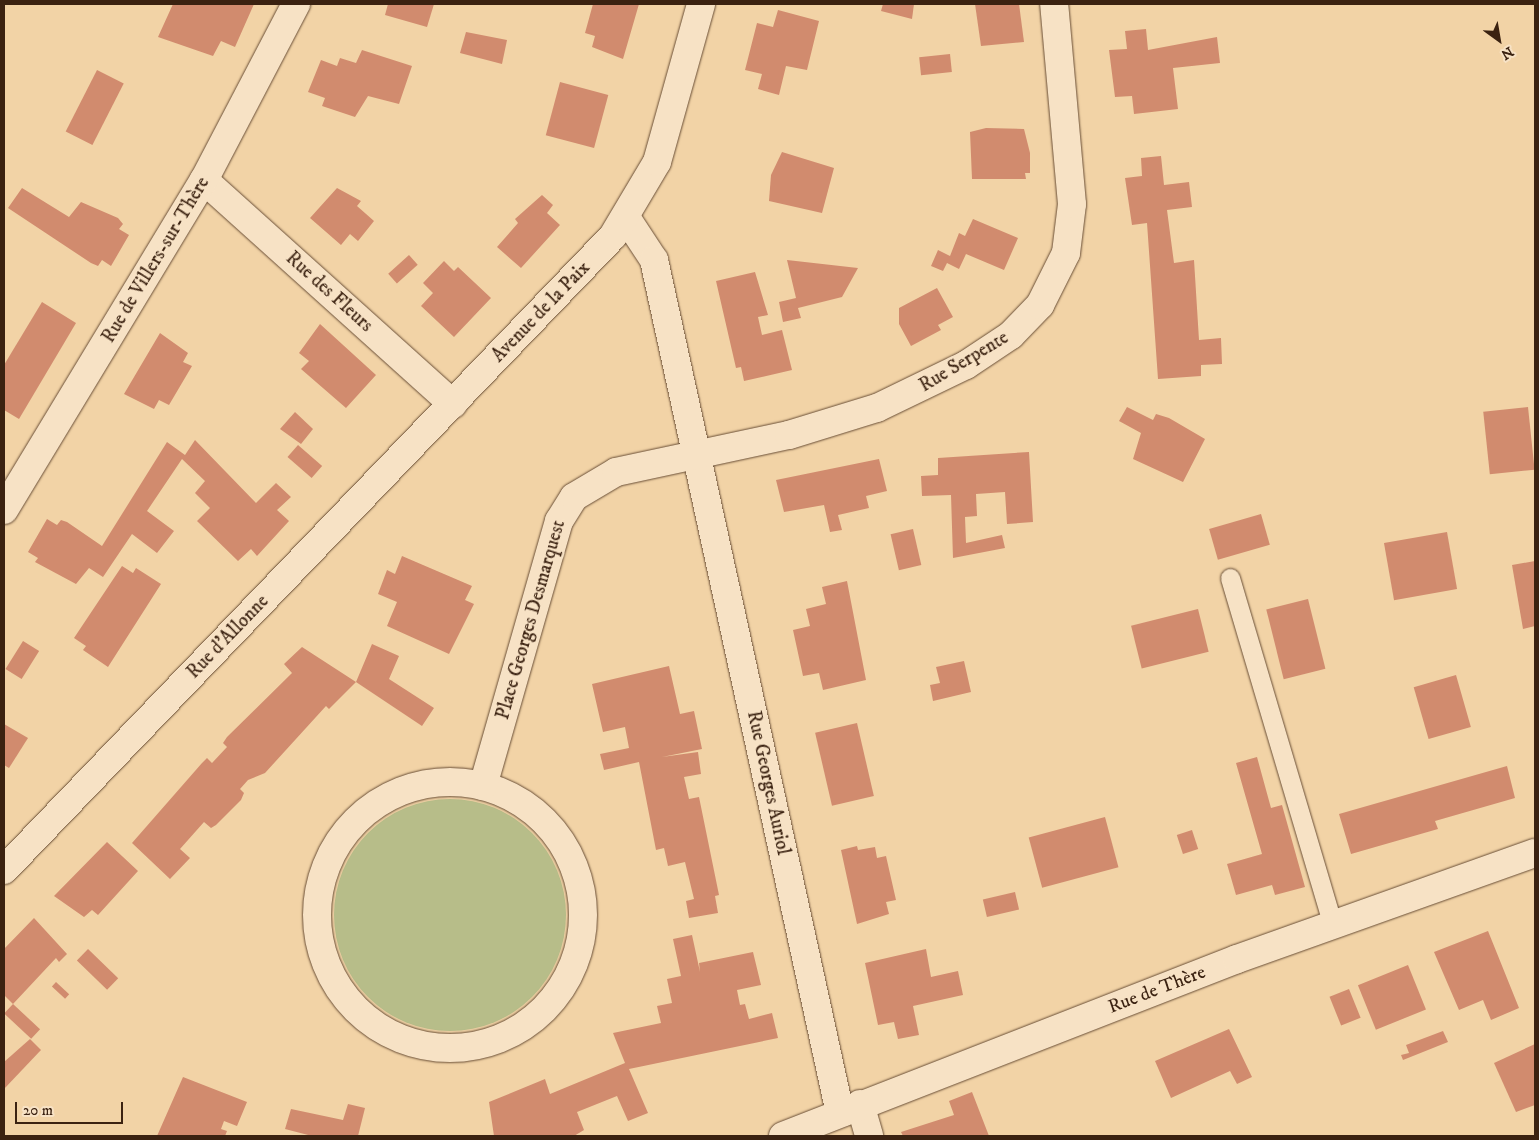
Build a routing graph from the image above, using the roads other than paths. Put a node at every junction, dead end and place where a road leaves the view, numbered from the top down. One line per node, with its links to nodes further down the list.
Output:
1 (296, 4): 4 (street, Rue de Villers-sur-Thère)
2 (700, 4): 5 (street, Avenue de la Paix)
3 (1054, 4): 7 (street, Rue Serpente)
4 (204, 180): 6 (street, Rue des Fleurs); 8 (street, Rue de Villers-sur-Thère)
5 (627, 219): 6 (street, Avenue de la Paix); 7 (street)
6 (453, 404): 12 (street, Rue d'Allonne)
7 (697, 454): 10 (street, Place Georges Desmarquest); 14 (street, Rue Georges Auriol)
8 (4, 510)
9 (1230, 578): 13 (lane)
10 (483, 786): 10 (street)
11 (1535, 853): 13 (street, Rue de Thère)
12 (4, 870)
13 (1333, 925): 14 (street, Rue de Thère)
14 (850, 1108): 15 (street, Rue de Thère); 16 (street, Rue Georges Auriol)
15 (783, 1136)
16 (869, 1136)

